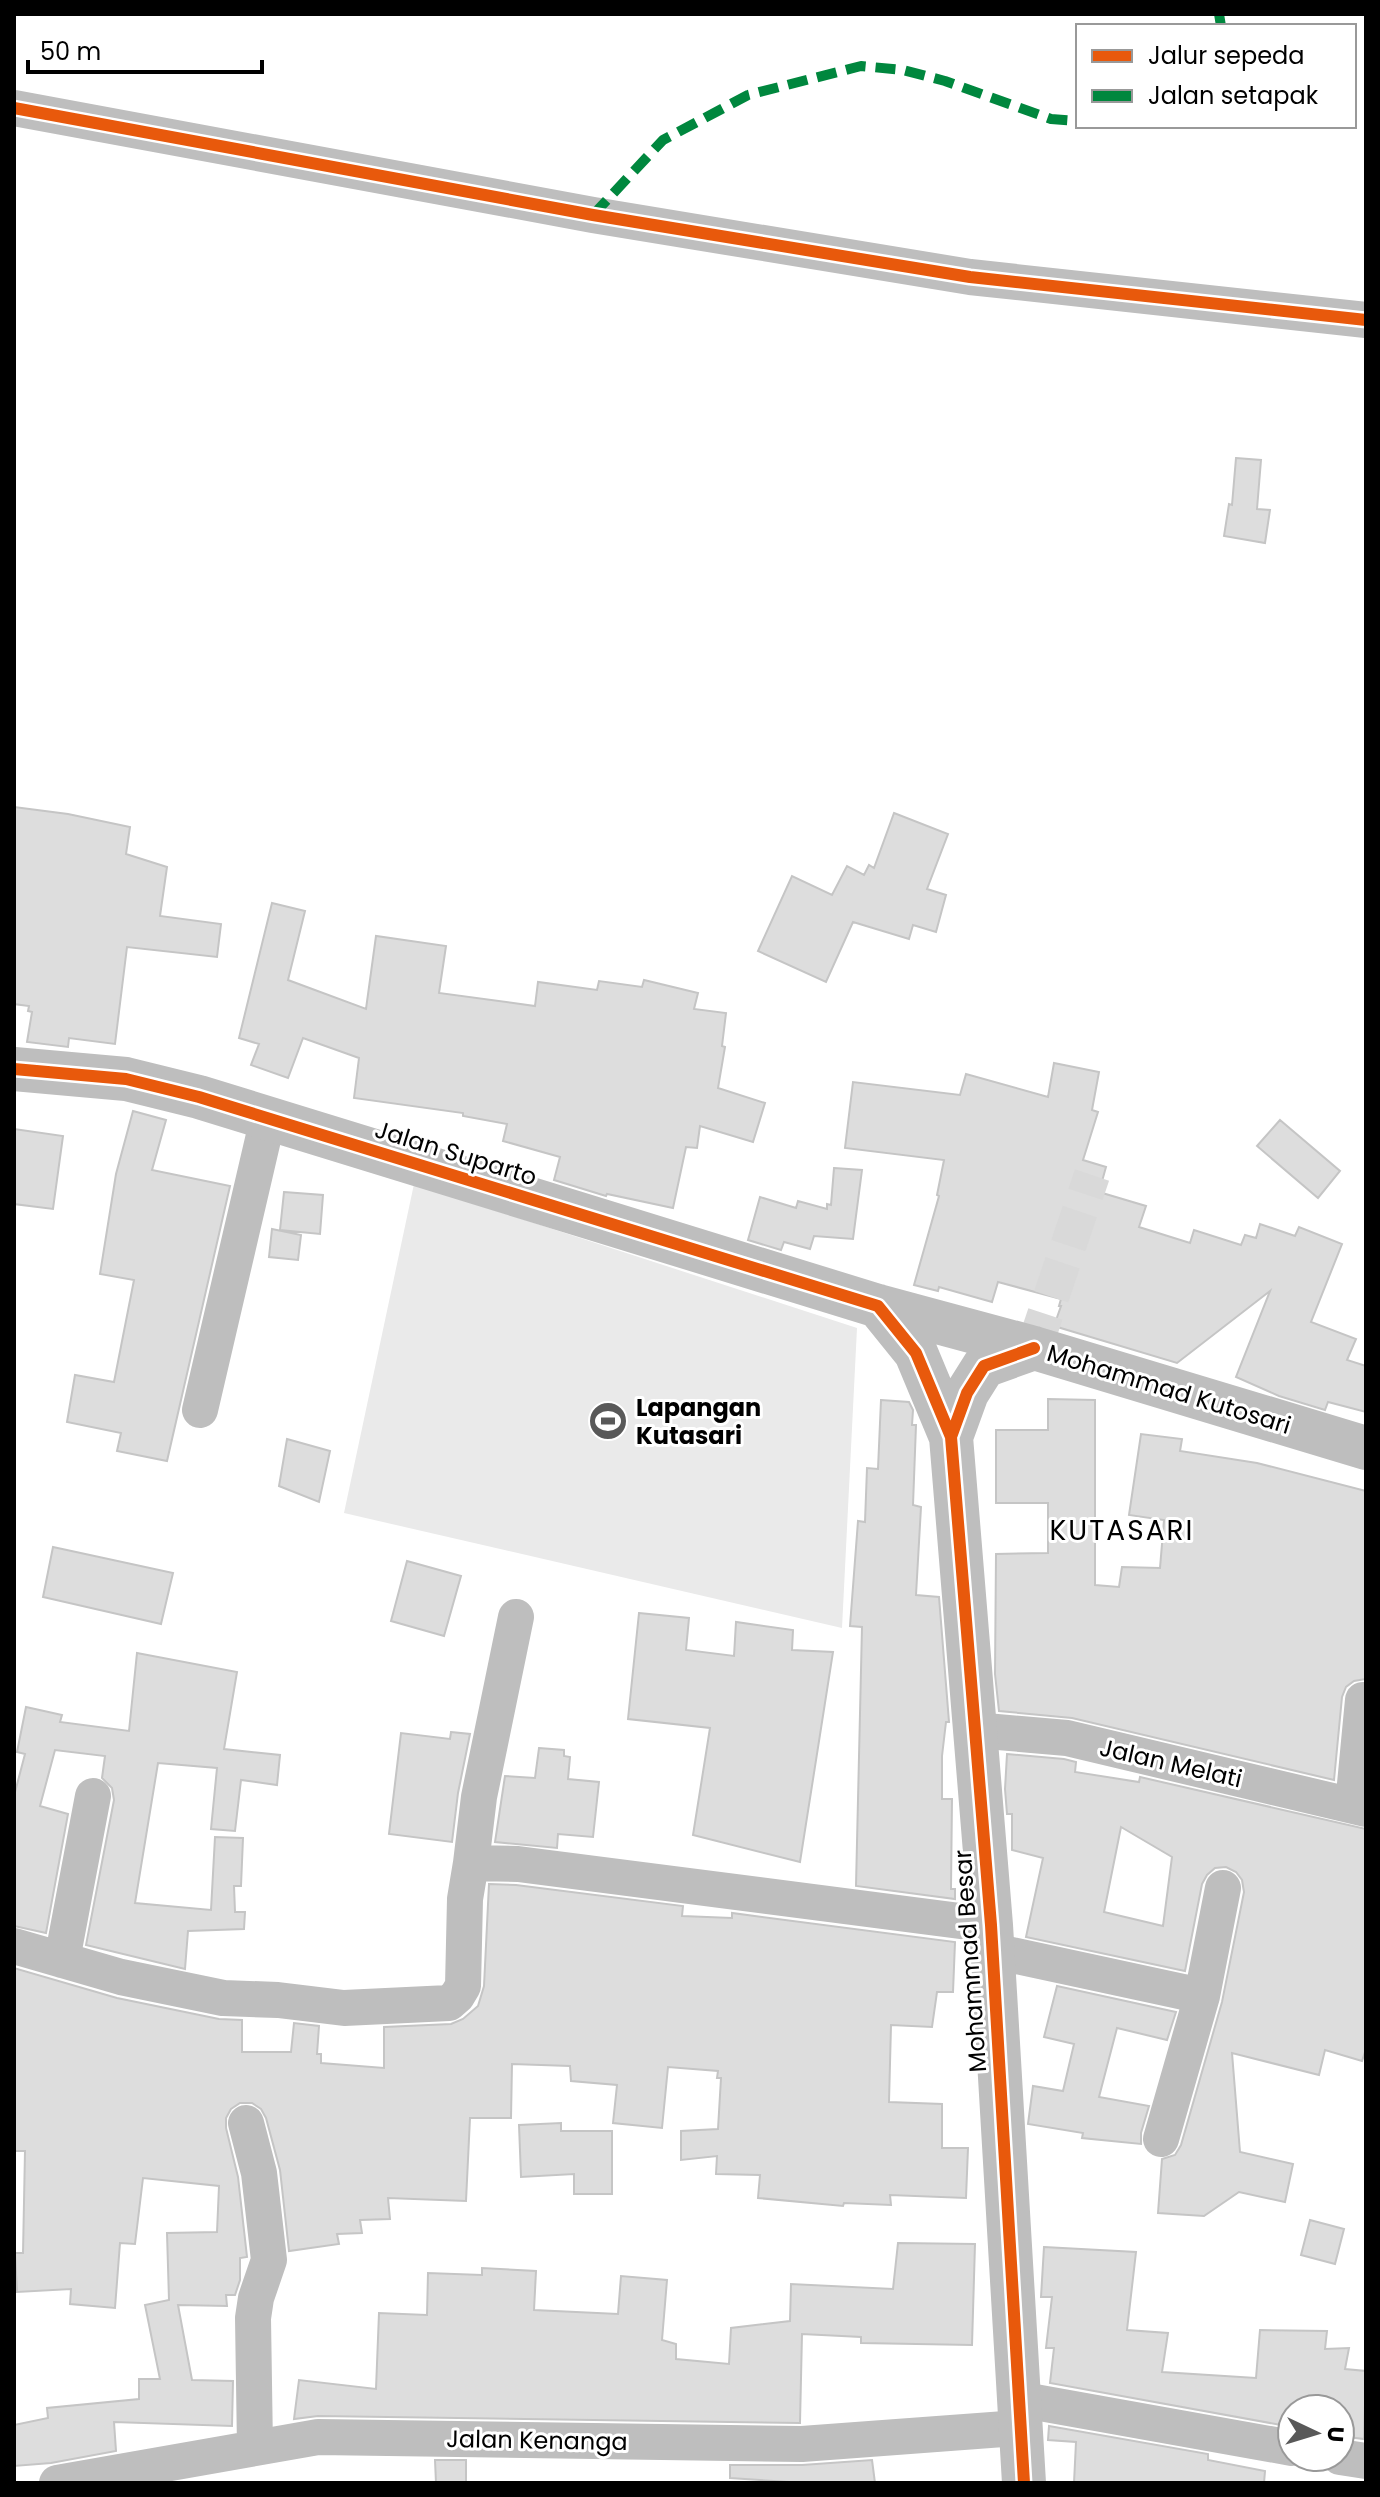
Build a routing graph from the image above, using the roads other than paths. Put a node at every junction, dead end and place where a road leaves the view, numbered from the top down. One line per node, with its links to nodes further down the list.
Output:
1 (14, 108): 2 (street)
2 (1366, 320)
3 (14, 1069): 4 (street, Jalan Suparto)
4 (268, 1118): 5 (street, Jalan Suparto); 7 (street)
5 (878, 1306): 6 (street, Mohammad Kutosari); 8 (street)
6 (1034, 1348): 8 (street); 9 (street, Mohammad Kutosari)
7 (200, 1410)
8 (951, 1437): 12 (street, Mohammad Besar)
9 (1366, 1448)
10 (516, 1617): 15 (street)
11 (1363, 1700): 14 (street)
12 (974, 1730): 14 (street, Jalan Melati); 17 (street, Mohammad Besar)
13 (93, 1796): 19 (street)
14 (1359, 1807)
15 (471, 1863): 17 (street); 19 (street)
16 (1223, 1888): 20 (street)
17 (992, 1938): 20 (street); 23 (street, Mohammad Besar)
18 (14, 1946): 19 (street)
19 (62, 1960)
20 (1202, 1996): 22 (street)
21 (246, 2123): 25 (street)
22 (1161, 2139)
23 (1019, 2414): 24 (street, Jalan Kenanga); 25 (street, Jalan Kenanga); 27 (street, Mohammad Besar)
24 (1276, 2446)
25 (255, 2448): 26 (street, Jalan Kenanga)
26 (57, 2483)
27 (1024, 2483)

